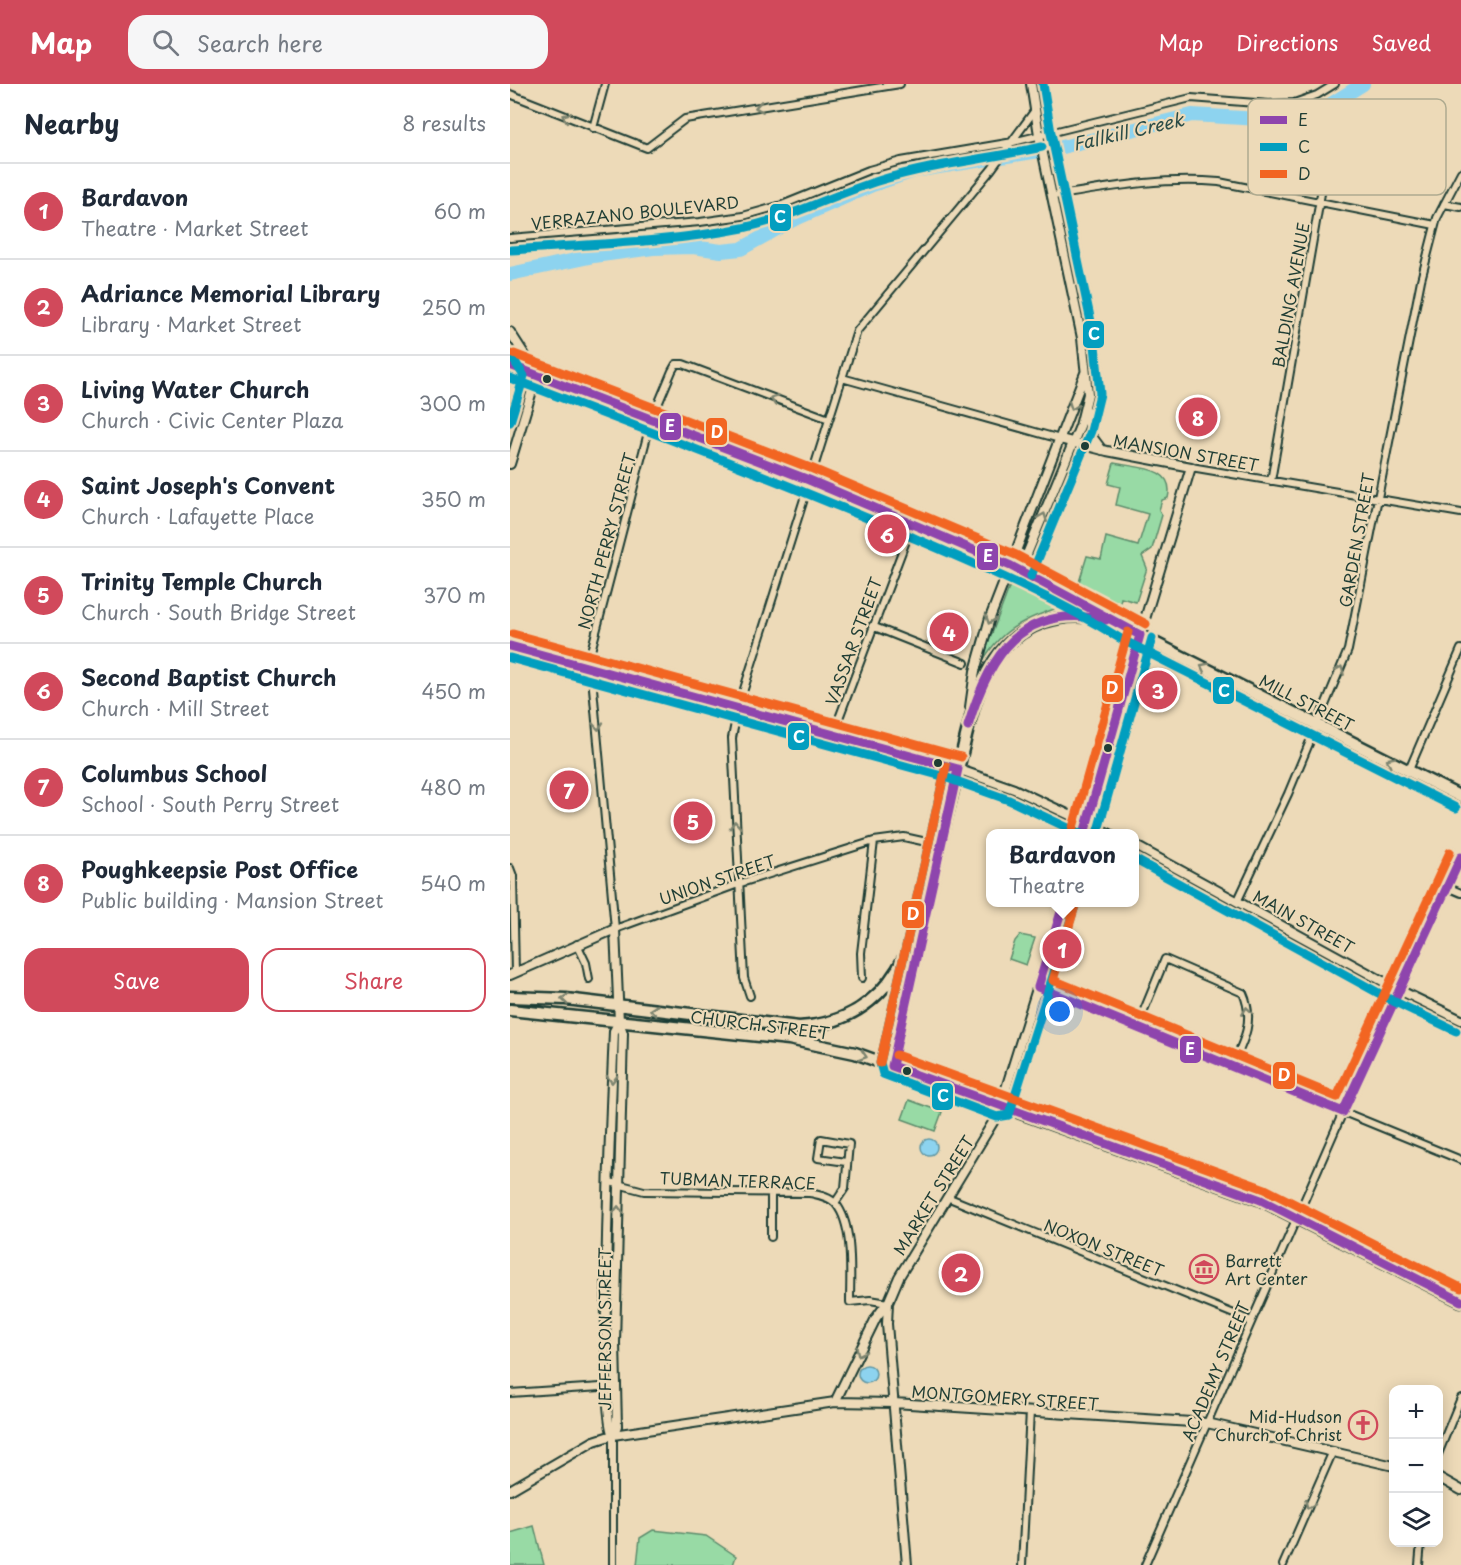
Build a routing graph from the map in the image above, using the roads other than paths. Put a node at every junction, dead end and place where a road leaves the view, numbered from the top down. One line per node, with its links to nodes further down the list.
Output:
1 (606, 84): 9 (street)
2 (900, 84): 9 (street, one-way to 9)
3 (1031, 84): 8 (street)
4 (1335, 84): 6 (street, VERRAZANO BOULEVARD)
5 (510, 94): 9 (street, one-way to 5)
6 (1306, 99)
7 (1248, 102): 10 (street, VERRAZANO BOULEVARD)
8 (1035, 110): 10 (street); 11 (street)
9 (593, 128)
10 (1040, 137): 11 (street, VERRAZANO BOULEVARD); 16 (street)
11 (1013, 142): 21 (street, VERRAZANO BOULEVARD); 26 (street)
12 (1461, 172): 18 (street, GARDEN STREET)
13 (1248, 189): 16 (street)
14 (1281, 195): 17 (street)
15 (1320, 195): 17 (street, BALDING AVENUE)
16 (1054, 196): 24 (street)
17 (1319, 202): 20 (street); 36 (street, BALDING AVENUE)
18 (1444, 204): 19 (street); 20 (street, GARDEN STREET)
19 (1461, 207)
20 (1435, 225): 37 (street, GARDEN STREET)
21 (510, 238)
22 (510, 332): 25 (street)
23 (510, 365): 25 (street, MILL STREET)
24 (1085, 372): 27 (street); 30 (street, one-way to 30)
25 (537, 374): 29 (street, MILL STREET); 33 (street)
26 (842, 378): 28 (street); 30 (street, MANSION STREET)
27 (1088, 399): 31 (street); 32 (street)
28 (829, 420): 29 (street, NORTH PERRY STREET, one-way to 29); 35 (street)
29 (651, 421): 35 (street, MILL STREET); 48 (street, NORTH PERRY STREET)
30 (1060, 439): 31 (street, MANSION STREET); 40 (street)
31 (1073, 443): 32 (street, MANSION STREET); 41 (street, one-way to 31)
32 (1103, 451): 34 (street, MANSION STREET)
33 (510, 464)
34 (1191, 467): 36 (street, MANSION STREET); 44 (street)
35 (809, 480): 39 (street, MILL STREET); 49 (street)
36 (1271, 481): 37 (street, MANSION STREET)
37 (1377, 498): 38 (street, MANSION STREET); 50 (street, GARDEN STREET, one-way to 37)
38 (1461, 513)
39 (912, 525): 40 (street, MILL STREET); 42 (street, VASSAR STREET)
40 (1011, 566): 41 (street, MILL STREET); 51 (street, one-way to 51)
41 (1020, 571): 43 (street, MILL STREET)
42 (872, 626): 47 (street); 52 (street, VASSAR STREET)
43 (1126, 628): 44 (highway, MILL STREET); 51 (highway, CHURCH STREET)
44 (1140, 634): 50 (highway, MILL STREET, one-way to 44); 56 (street)
45 (510, 646): 48 (street)
46 (1461, 649): 54 (street)
47 (965, 663)
48 (591, 668): 49 (street); 70 (street, NORTH PERRY STREET, one-way to 70)
49 (738, 708): 52 (street); 64 (street, one-way to 49)
50 (1318, 724): 54 (highway, MILL STREET, one-way to 50); 68 (street, GARDEN STREET)
51 (968, 726): 53 (highway, CHURCH STREET)
52 (833, 734): 53 (street)
53 (958, 769): 56 (street); 60 (highway, CHURCH STREET)
54 (1409, 770): 55 (highway, MILL STREET)
55 (1461, 796)
56 (1087, 823): 57 (street); 58 (street)
57 (1085, 829)
58 (1100, 829)
59 (874, 841): 60 (street, UNION STREET); 64 (street, UNION STREET); 73 (street)
60 (940, 845): 66 (highway, CHURCH STREET)
61 (1139, 848): 68 (street, MAIN STREET)
62 (1461, 857): 65 (street, ACADEMY STREET)
63 (510, 868): 72 (street)
64 (741, 883): 70 (street, UNION STREET); 77 (street)
65 (1447, 887): 67 (street); 76 (street, ACADEMY STREET)
66 (929, 889): 79 (highway, CHURCH STREET, one-way to 79); 84 (street)
67 (1461, 893)
68 (1238, 900): 76 (street, MAIN STREET)
69 (1063, 907): 75 (street, MARKET STREET)
70 (615, 929): 71 (street, UNION STREET); 79 (street, JEFFERSON STREET)
71 (577, 944): 72 (street, UNION STREET); 74 (street)
72 (513, 974)
73 (862, 978)
74 (589, 979)
75 (1038, 987): 83 (street); 86 (street, MARKET STREET)
76 (1399, 990): 81 (street, MAIN STREET); 87 (street, ACADEMY STREET)
77 (750, 996)
78 (510, 997): 79 (highway, CHURCH STREET, one-way to 78)
79 (619, 1006): 82 (street, JEFFERSON STREET)
80 (510, 1010): 82 (highway, CHURCH STREET)
81 (1461, 1020)
82 (619, 1022): 84 (highway, CHURCH STREET, one-way to 84); 90 (street, JEFFERSON STREET, one-way to 90); 91 (street, JEFFERSON STREET)
83 (1137, 1027): 85 (street); 85 (street, one-way to 83)
84 (892, 1066): 86 (highway, CHURCH STREET)
85 (1232, 1066): 87 (street)
86 (1001, 1106): 93 (street, MARKET STREET); 95 (highway, CHURCH STREET)
87 (1343, 1112): 88 (street); 95 (street, ACADEMY STREET)
88 (1461, 1160)
89 (846, 1162): 89 (street); 94 (street)
90 (610, 1182): 91 (street, TUBMAN TERRACE); 100 (street, JEFFERSON STREET)
91 (619, 1185): 92 (street, TUBMAN TERRACE); 101 (street, JEFFERSON STREET, one-way to 91)
92 (771, 1192): 94 (street, TUBMAN TERRACE); 96 (street)
93 (947, 1197): 98 (street, MARKET STREET); 99 (street, NOXON STREET)
94 (835, 1203): 98 (street, TUBMAN TERRACE)
95 (1296, 1217): 97 (highway, CHURCH STREET); 99 (street, ACADEMY STREET)
96 (771, 1237)
97 (1461, 1301)
98 (888, 1302): 104 (street, one-way to 104); 105 (street, MARKET STREET)
99 (1251, 1321): 107 (street, ACADEMY STREET)
100 (606, 1386): 101 (street); 102 (street); 108 (street, JEFFERSON STREET)
101 (616, 1386): 108 (street, JEFFERSON STREET)
102 (510, 1393)
103 (1461, 1398): 109 (street)
104 (834, 1402): 105 (street, MONTGOMERY STREET); 108 (street, MONTGOMERY STREET)
105 (894, 1403): 106 (street, MONTGOMERY STREET); 117 (street, MARKET STREET)
106 (1030, 1411): 107 (street, MONTGOMERY STREET); 118 (street)
107 (1207, 1423): 110 (street, MONTGOMERY STREET); 119 (street, ACADEMY STREET)
108 (613, 1435): 113 (street, MONTGOMERY STREET); 116 (street)
109 (1443, 1442)
110 (1333, 1451): 111 (street, MONTGOMERY STREET); 120 (street, one-way to 120)
111 (1389, 1465)
112 (1443, 1480): 114 (street)
113 (510, 1490)
114 (1461, 1490)
115 (1421, 1547): 121 (street)
116 (613, 1565)
117 (907, 1565)
118 (1022, 1565)
119 (1145, 1565)
120 (1283, 1565)
121 (1419, 1565)

